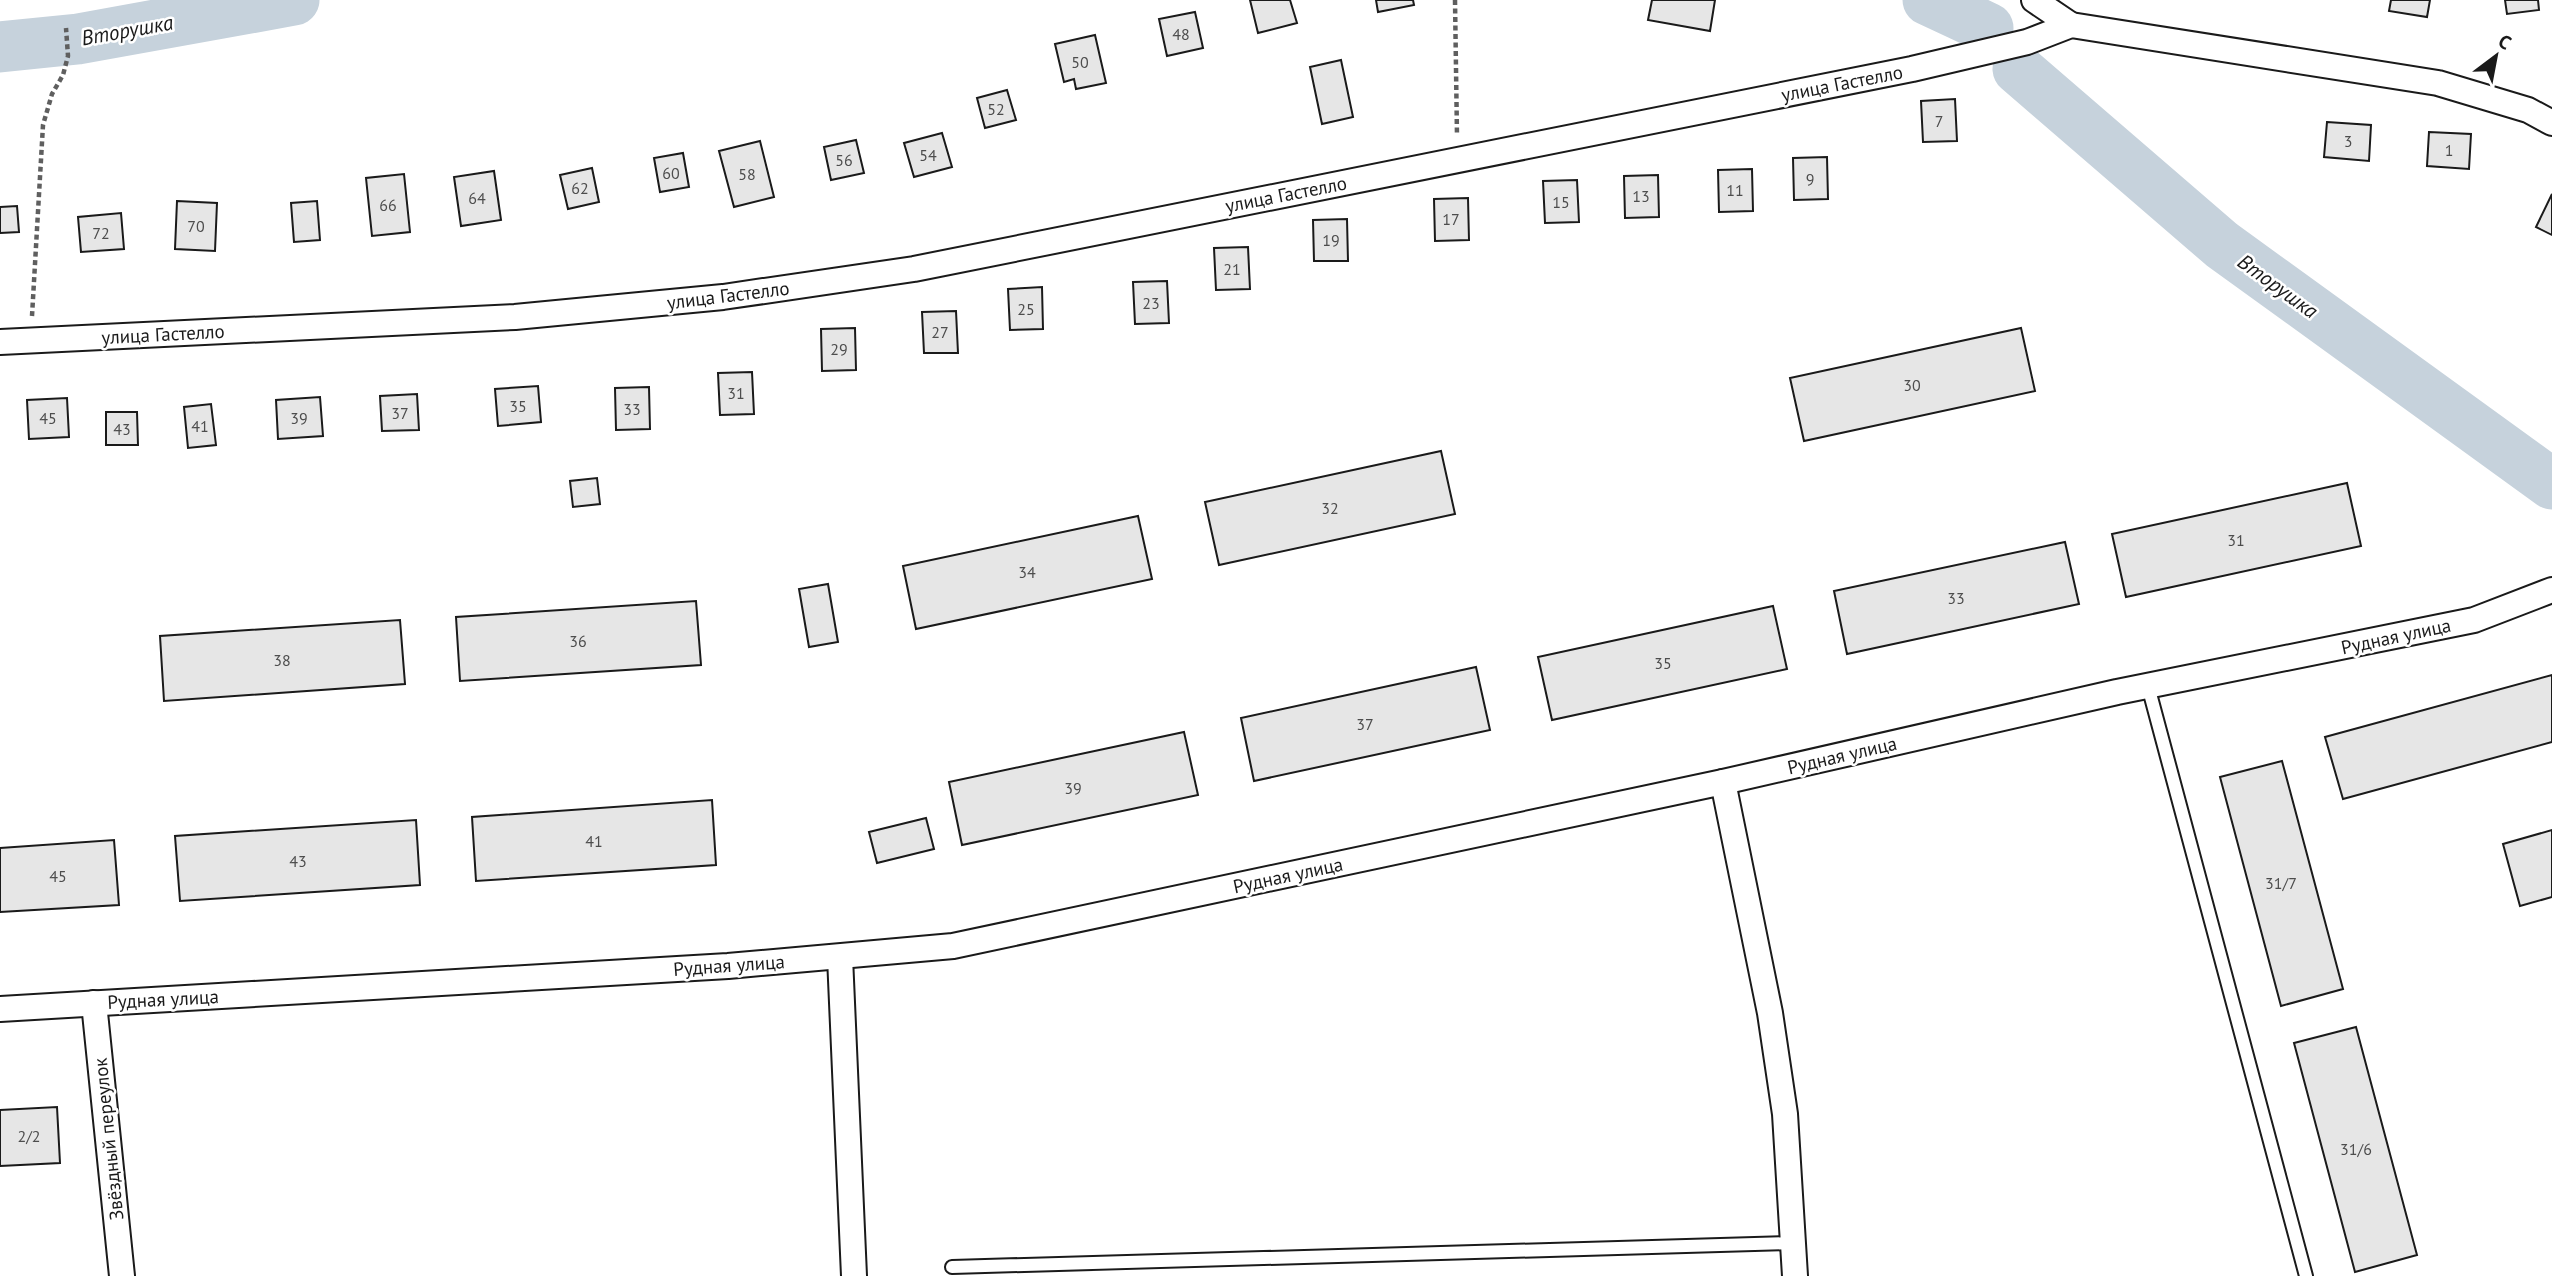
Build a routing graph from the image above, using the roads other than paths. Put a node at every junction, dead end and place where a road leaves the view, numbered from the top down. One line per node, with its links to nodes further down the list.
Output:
1 (2035, 0): 2 (street)
2 (2071, 25): 3 (street); 4 (street, улица Гастелло)
3 (2552, 123)
4 (0, 342)
5 (2552, 590): 6 (street, Рудная улица)
6 (2148, 686): 7 (street, Рудная улица); 16 (lane)
7 (1723, 782): 8 (street, Рудная улица); 11 (street)
8 (840, 957): 9 (street, Рудная улица); 14 (street)
9 (94, 1003): 10 (street, Рудная улица); 13 (street, Звёздный переулок)
10 (0, 1009)
11 (1793, 1243): 12 (lane); 15 (street)
12 (952, 1267)
13 (122, 1276)
14 (855, 1276)
15 (1795, 1276)
16 (2306, 1276)

